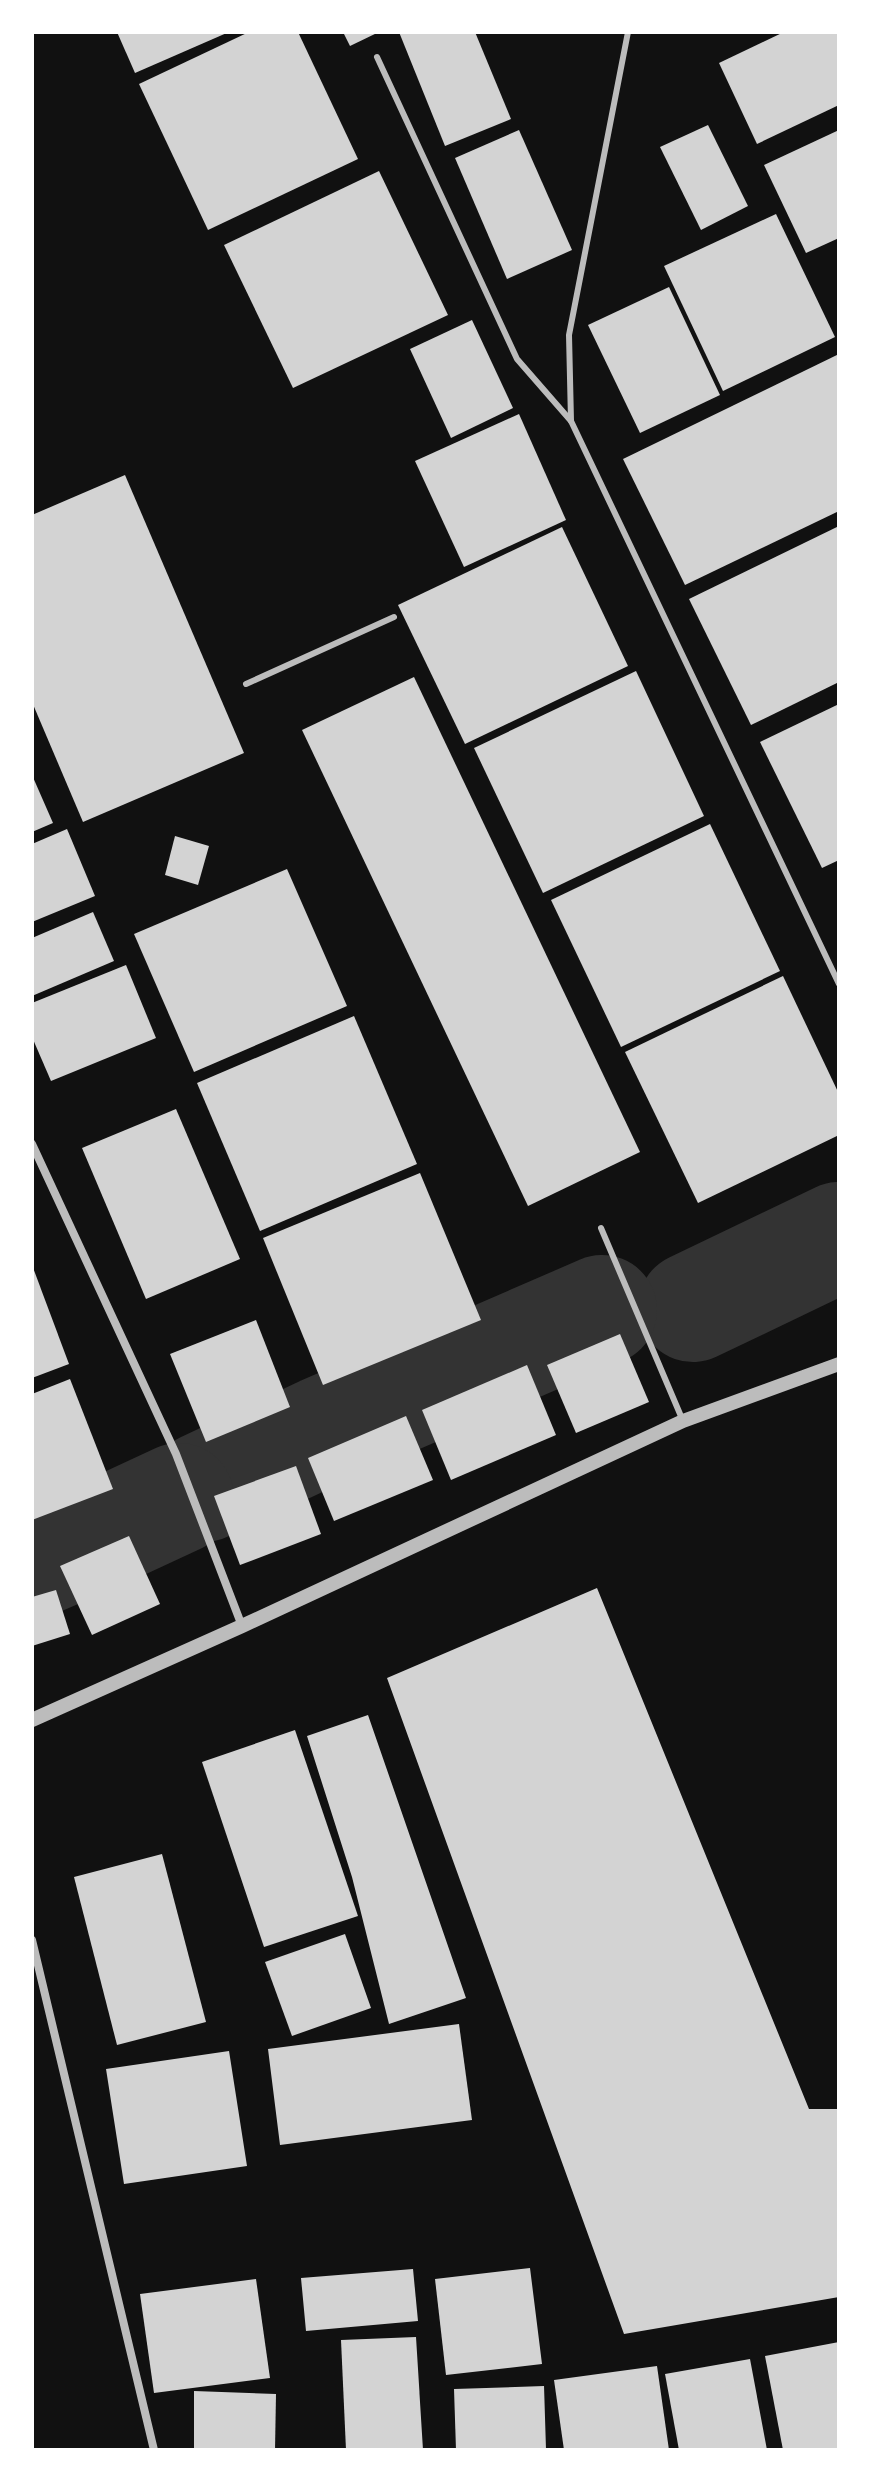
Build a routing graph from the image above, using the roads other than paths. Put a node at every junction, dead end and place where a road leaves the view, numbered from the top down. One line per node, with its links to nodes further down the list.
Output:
1 (628, 32): 3 (lane)
2 (377, 57): 3 (lane)
3 (571, 421): 6 (lane)
4 (394, 617): 5 (lane)
5 (246, 684)
6 (839, 984)
7 (32, 1144): 11 (street)
8 (601, 1228): 10 (lane)
9 (839, 1364): 10 (street)
10 (683, 1421): 11 (street)
11 (242, 1626): 12 (street)
12 (32, 1720)
13 (32, 1940): 14 (street)
14 (154, 2450)

